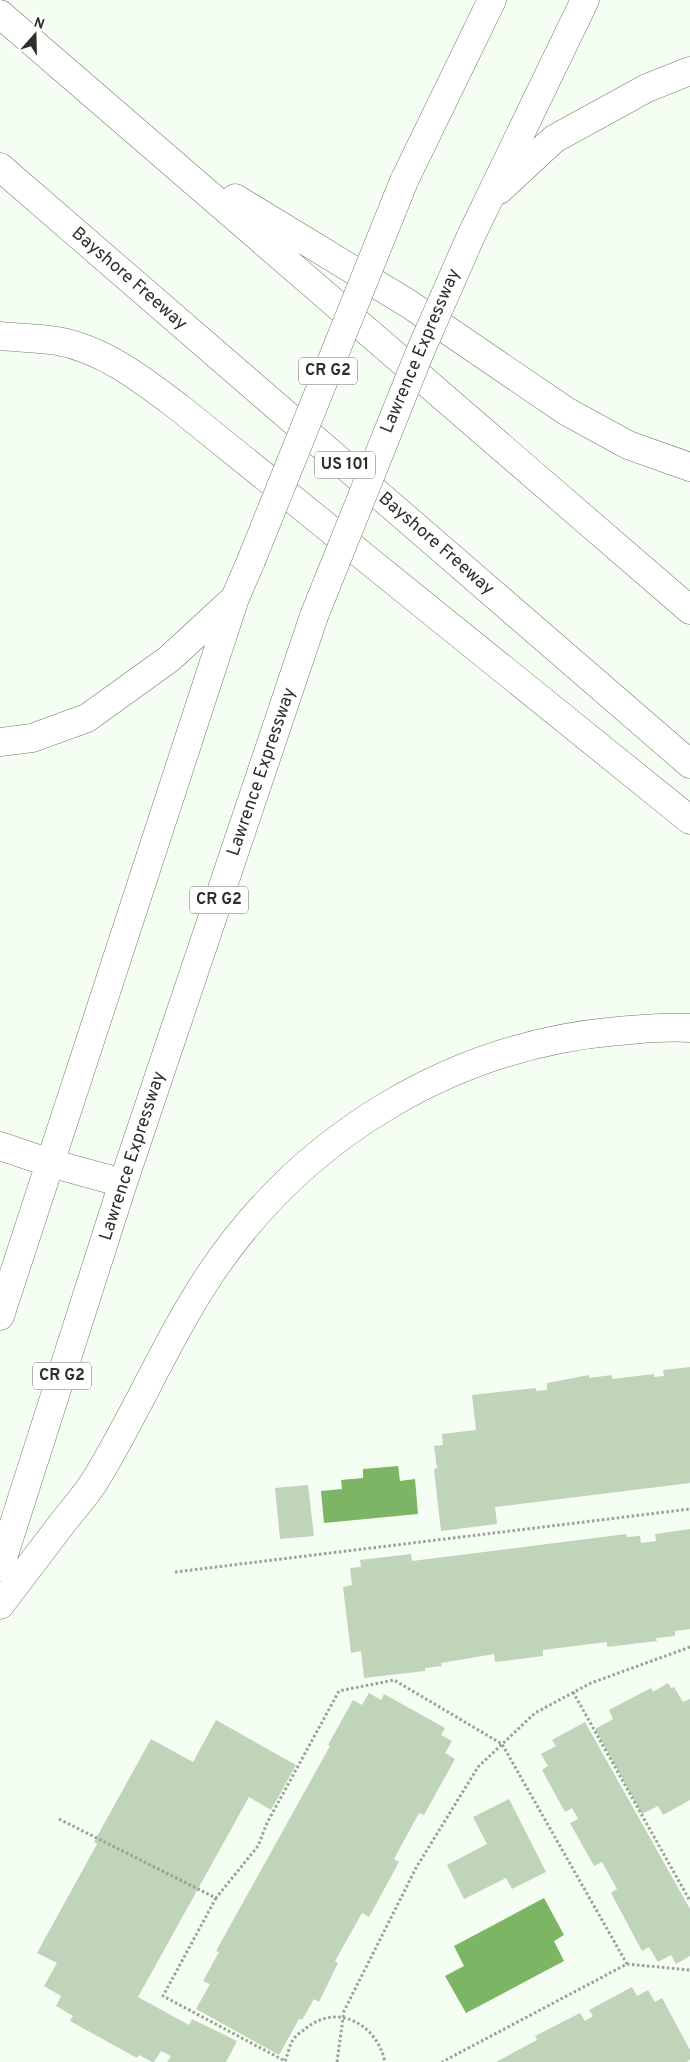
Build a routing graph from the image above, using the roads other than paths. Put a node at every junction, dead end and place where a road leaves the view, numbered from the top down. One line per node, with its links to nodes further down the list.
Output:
1 (492, 0): 10 (highway, CR G2, bridge)
2 (585, 0): 7 (highway, Lawrence Expressway / CR G2)
3 (0, 14): 5 (highway)
4 (690, 71): 7 (highway)
5 (169, 158): 9 (highway); 11 (highway)
6 (0, 167): 13 (highway, Bayshore Freeway / US 101)
7 (488, 199): 18 (highway, Lawrence Expressway / CR G2, bridge)
8 (0, 336): 14 (highway)
9 (690, 467)
10 (235, 598): 12 (highway); 17 (highway, CR G2)
11 (690, 610)
12 (0, 742)
13 (690, 764)
14 (690, 820)
15 (690, 1028): 21 (highway)
16 (0, 1146): 17 (highway)
17 (50, 1163): 18 (highway); 19 (highway, CR G2)
18 (123, 1183): 20 (highway, Lawrence Expressway / CR G2)
19 (0, 1316)
20 (0, 1567)
21 (0, 1605)

